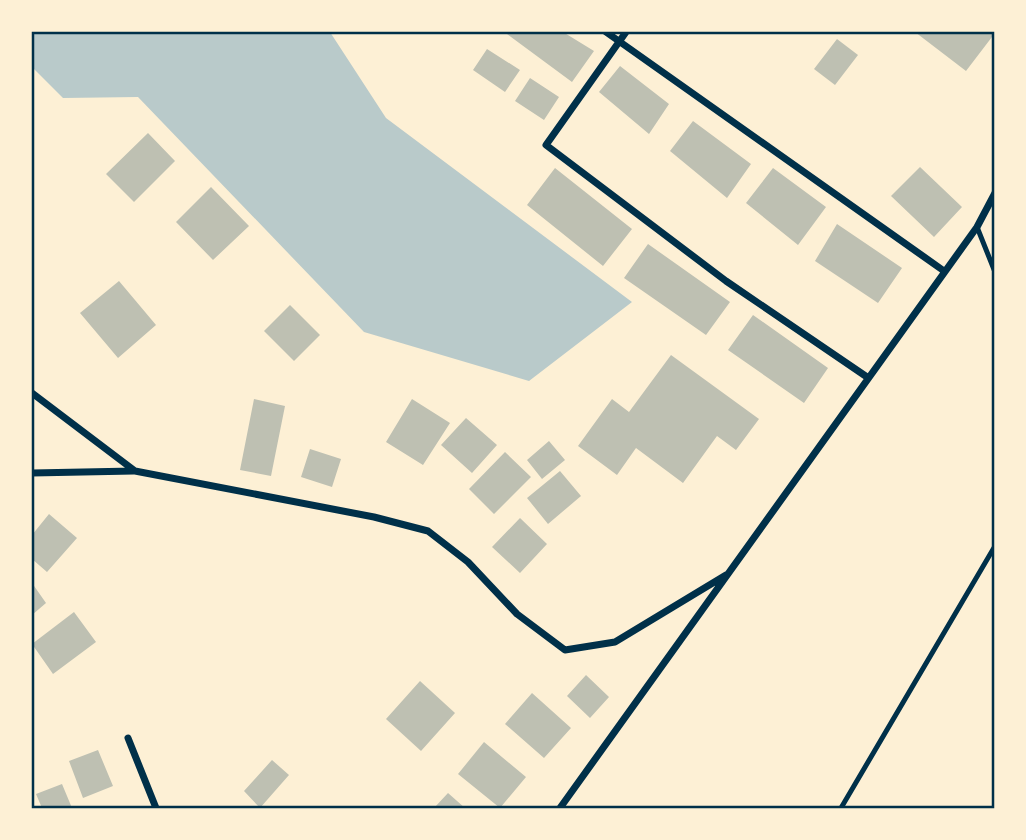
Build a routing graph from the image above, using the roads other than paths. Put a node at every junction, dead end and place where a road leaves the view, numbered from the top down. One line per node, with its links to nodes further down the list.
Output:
1 (606, 32): 3 (street)
2 (626, 32): 3 (street)
3 (620, 41): 6 (street); 8 (street)
4 (995, 193): 5 (street)
5 (977, 227): 6 (street); 7 (lane)
6 (944, 271): 8 (street)
7 (995, 272)
8 (867, 377): 13 (street)
9 (32, 393): 10 (street)
10 (135, 471): 11 (street); 13 (street)
11 (32, 473)
12 (995, 546): 17 (lane)
13 (726, 575): 16 (street)
14 (128, 738): 15 (street)
15 (156, 808)
16 (560, 808)
17 (841, 808)

